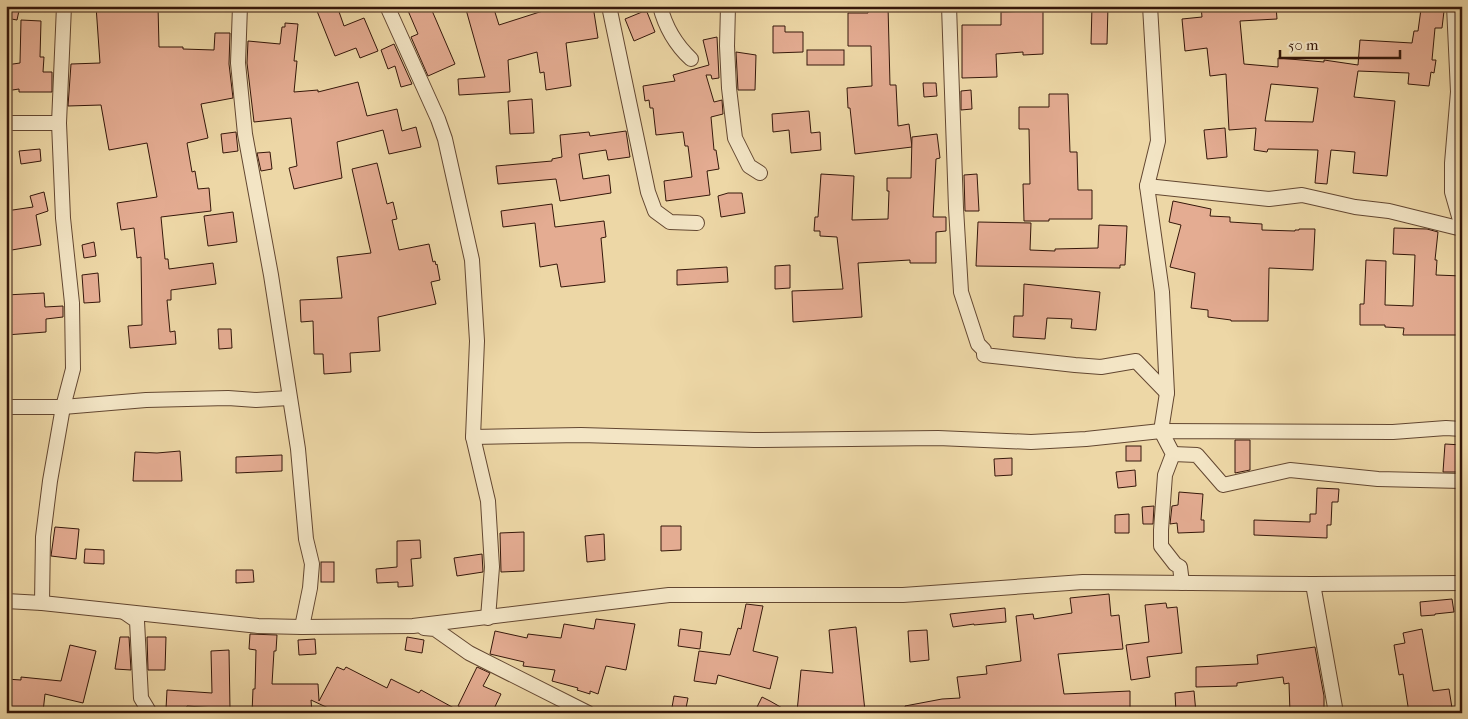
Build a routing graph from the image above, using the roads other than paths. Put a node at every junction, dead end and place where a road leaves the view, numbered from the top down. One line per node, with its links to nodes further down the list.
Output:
1 (64, 6): 12 (street)
2 (240, 6): 18 (street)
3 (388, 6): 23 (street)
4 (609, 6): 15 (street)
5 (660, 6): 10 (street)
6 (728, 6): 13 (street)
7 (949, 6): 17 (street)
8 (1150, 6): 14 (street)
9 (1454, 6): 16 (street)
10 (691, 59)
11 (6, 123): 12 (street)
12 (59, 123): 20 (street)
13 (760, 173)
14 (1147, 186): 16 (street); 17 (street)
15 (697, 223)
16 (1462, 228)
17 (1167, 393): 22 (street)
18 (289, 398): 20 (street); 34 (street)
19 (6, 407): 20 (street)
20 (63, 407): 30 (street)
21 (1462, 429): 22 (street)
22 (1161, 431): 23 (street); 24 (street)
23 (473, 437): 32 (street)
24 (1173, 454): 25 (street); 26 (street)
25 (1462, 481)
26 (1182, 583): 28 (street); 32 (street)
27 (1462, 583): 28 (street)
28 (1313, 584): 37 (street)
29 (6, 601): 30 (street)
30 (42, 603): 31 (street)
31 (124, 612): 34 (street); 35 (street)
32 (488, 618): 33 (street)
33 (413, 626): 34 (street); 36 (street)
34 (302, 627)
35 (150, 713)
36 (588, 713)
37 (1336, 713)

